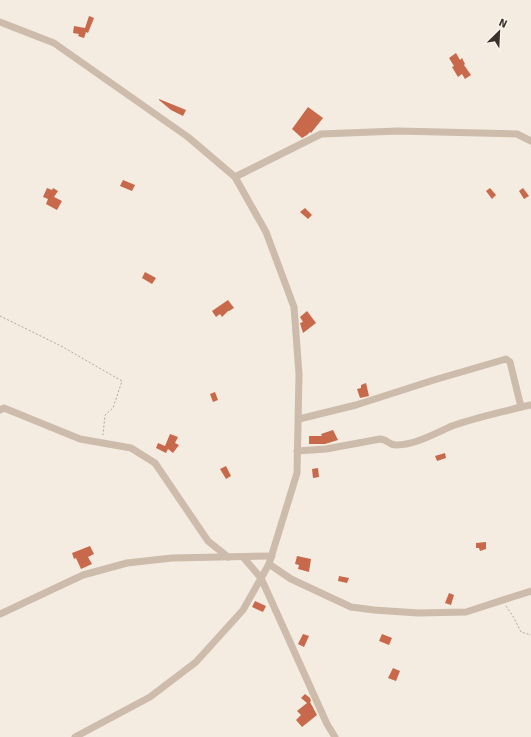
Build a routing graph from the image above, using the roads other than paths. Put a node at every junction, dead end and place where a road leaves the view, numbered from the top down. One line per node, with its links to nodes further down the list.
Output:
1 (0, 22): 3 (street)
2 (531, 141): 3 (street)
3 (235, 177): 7 (street)
4 (531, 405): 5 (street)
5 (521, 407): 7 (street); 8 (street)
6 (0, 410): 11 (street)
7 (299, 419): 8 (street)
8 (297, 451): 10 (street)
9 (243, 556): 10 (street); 11 (street); 13 (street)
10 (272, 556): 12 (street)
11 (228, 557): 15 (street)
12 (269, 564): 13 (street); 14 (street)
13 (261, 578): 16 (street); 17 (street)
14 (531, 591)
15 (0, 614)
16 (75, 737)
17 (335, 737)

